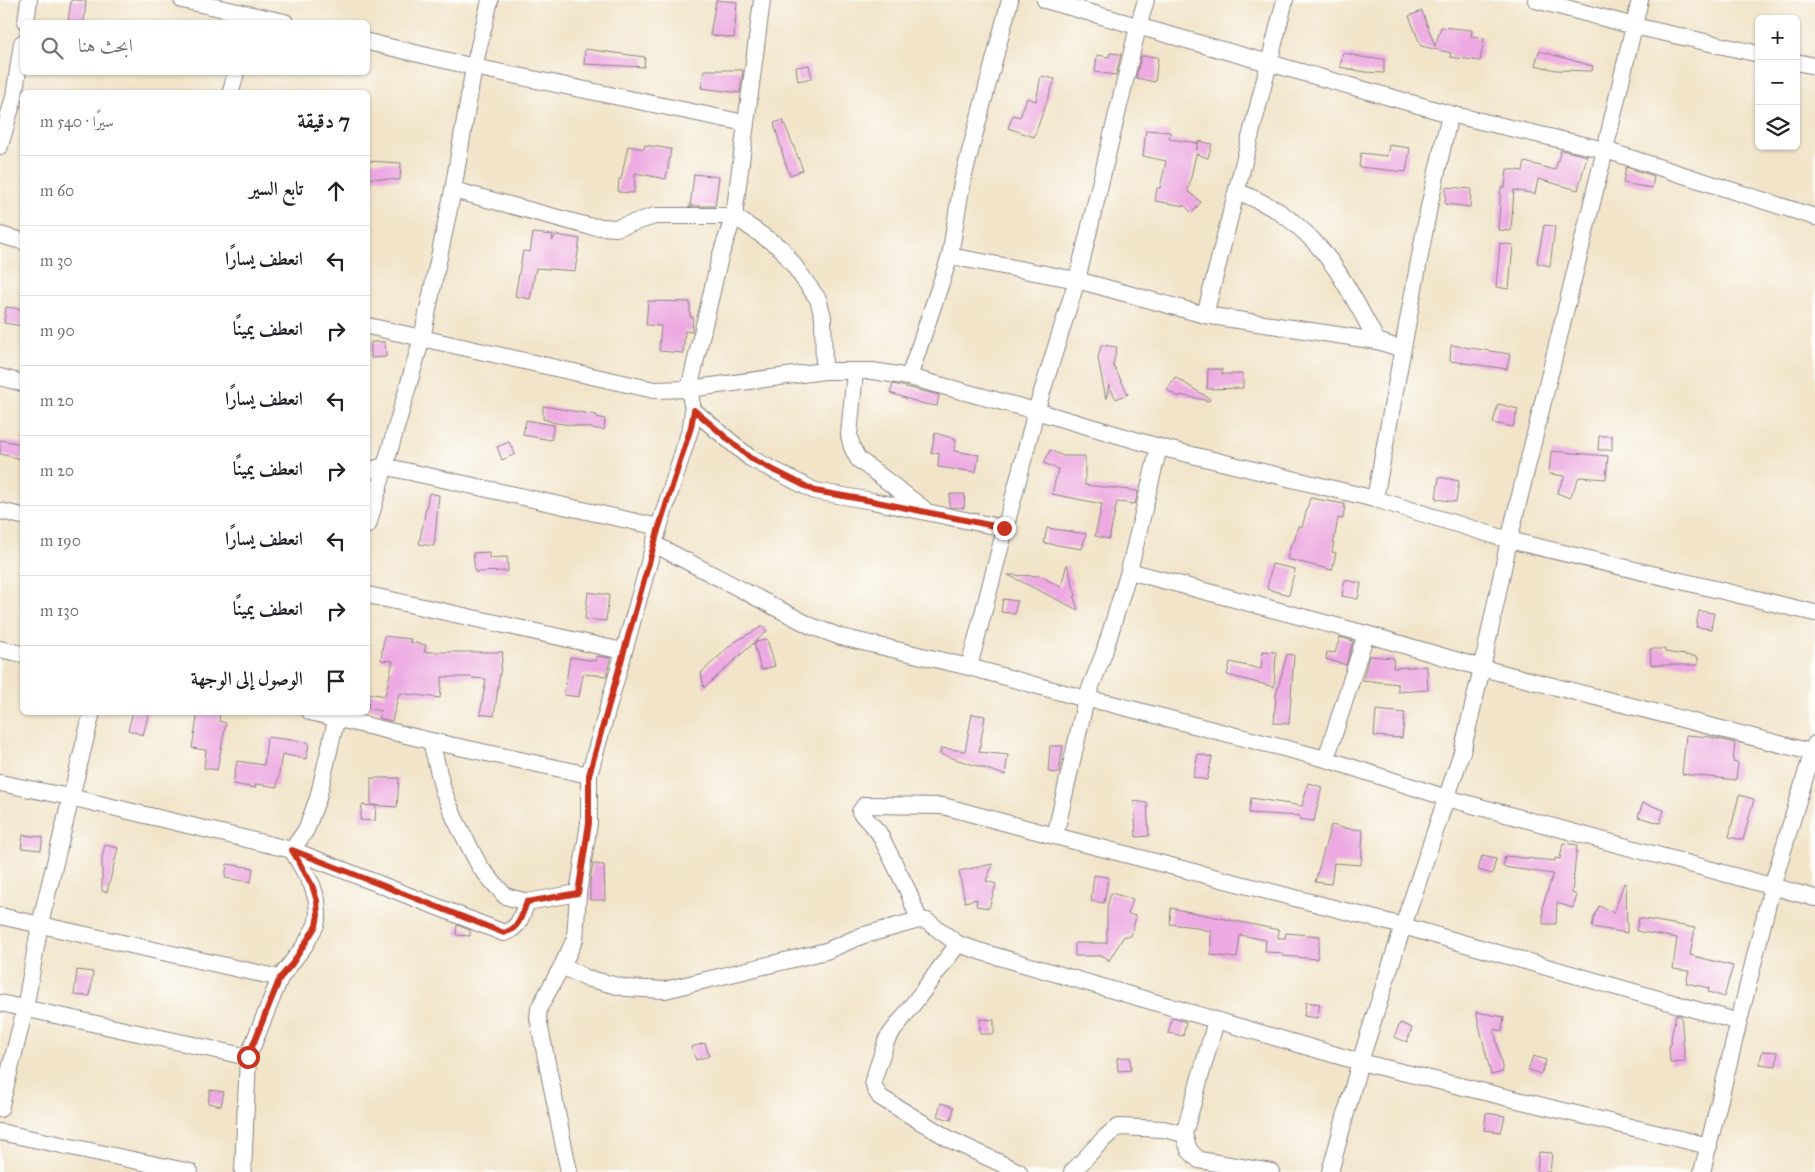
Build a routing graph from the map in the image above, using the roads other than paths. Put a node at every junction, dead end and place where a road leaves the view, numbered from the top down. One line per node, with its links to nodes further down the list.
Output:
1 (29, 0): 12 (street)
2 (182, 0): 11 (street)
3 (490, 0): 21 (street)
4 (762, 0): 27 (street)
5 (1010, 0): 36 (street)
6 (1045, 0): 15 (street)
7 (1146, 0): 15 (street)
8 (1285, 0): 19 (street)
9 (1536, 0): 14 (street)
10 (1640, 0): 14 (street)
11 (252, 12): 13 (street)
12 (26, 20)
13 (278, 20)
14 (1634, 26): 17 (street); 29 (street)
15 (1138, 27): 19 (street); 37 (street)
16 (370, 42): 21 (street)
17 (1755, 53)
18 (1800, 63): 20 (street)
19 (1268, 64): 26 (street); 31 (street)
20 (1815, 66)
21 (474, 67): 27 (street); 30 (street)
22 (20, 70): 25 (street)
23 (235, 75): 24 (street)
24 (232, 90)
25 (18, 98): 28 (street)
26 (1450, 114): 29 (street); 42 (street)
27 (745, 123): 32 (street)
28 (0, 146)
29 (1605, 150): 33 (street); 61 (street)
30 (453, 190): 32 (street); 40 (street)
31 (1236, 191): 38 (street); 41 (street)
32 (734, 216): 43 (street); 48 (street)
33 (1815, 217)
34 (0, 235): 35 (street)
35 (20, 240)
36 (950, 256): 37 (street); 45 (street)
37 (1077, 280): 38 (street); 50 (street)
38 (1205, 315): 41 (street)
39 (370, 326): 40 (street)
40 (422, 338): 48 (street); 52 (street)
41 (1377, 341): 42 (street)
42 (1402, 349): 54 (street)
43 (824, 371): 44 (street); 48 (street)
44 (855, 371): 45 (street); 56 (street)
45 (909, 377): 50 (street)
46 (0, 378): 47 (street)
47 (20, 383)
48 (689, 389): 49 (street)
49 (694, 410): 56 (street); 59 (street)
50 (1036, 411): 51 (street); 60 (street)
51 (1159, 447): 54 (street); 63 (street)
52 (383, 466): 53 (street); 58 (street); 59 (street)
53 (370, 470)
54 (1375, 499): 61 (street)
55 (0, 511): 57 (street)
56 (930, 512): 60 (street)
57 (20, 516)
58 (370, 517)
59 (659, 527): 62 (street)
60 (1004, 528): 70 (street)
61 (1508, 540): 65 (street); 71 (street)
62 (654, 544): 68 (street); 70 (street)
63 (1129, 571): 66 (street); 72 (street)
64 (370, 595): 68 (street)
65 (1815, 613)
66 (1366, 634): 71 (street); 77 (street)
67 (0, 649): 69 (street)
68 (623, 651): 78 (street)
69 (20, 654)
70 (969, 667): 72 (street)
71 (1482, 668): 76 (street); 81 (street)
72 (1086, 699): 77 (street); 82 (street)
73 (91, 715): 80 (street)
74 (337, 716): 75 (street); 83 (street)
75 (431, 741): 78 (street); 87 (street)
76 (1814, 750): 84 (street)
77 (1326, 759): 81 (street)
78 (589, 775): 85 (street)
79 (0, 783): 80 (street)
80 (70, 797): 83 (street); 90 (street)
81 (1447, 798): 84 (street); 91 (street)
82 (1055, 836): 89 (street); 91 (street)
83 (292, 850): 87 (street); 94 (street)
84 (1772, 888): 86 (street); 98 (street)
85 (578, 893): 87 (street); 93 (street)
86 (1815, 898)
87 (527, 902)
88 (0, 916): 90 (street)
89 (919, 920): 92 (street); 93 (street)
90 (40, 924): 94 (street); 96 (street)
91 (1402, 926): 98 (street); 100 (street)
92 (958, 944): 97 (street); 108 (street)
93 (562, 966): 107 (street)
94 (280, 978): 99 (street)
95 (0, 1003): 96 (street)
96 (25, 1009): 99 (street); 101 (street)
97 (1216, 1021): 100 (street); 103 (street)
98 (1739, 1022): 104 (street)
99 (248, 1057): 106 (street)
100 (1360, 1062): 104 (street); 111 (street)
101 (0, 1108)
102 (0, 1132): 105 (street)
103 (1184, 1134): 109 (street); 110 (street)
104 (1709, 1146): 112 (street)
105 (190, 1172)
106 (243, 1172)
107 (569, 1172)
108 (1019, 1172)
109 (1072, 1172)
110 (1272, 1172)
111 (1330, 1172)
112 (1702, 1172)

